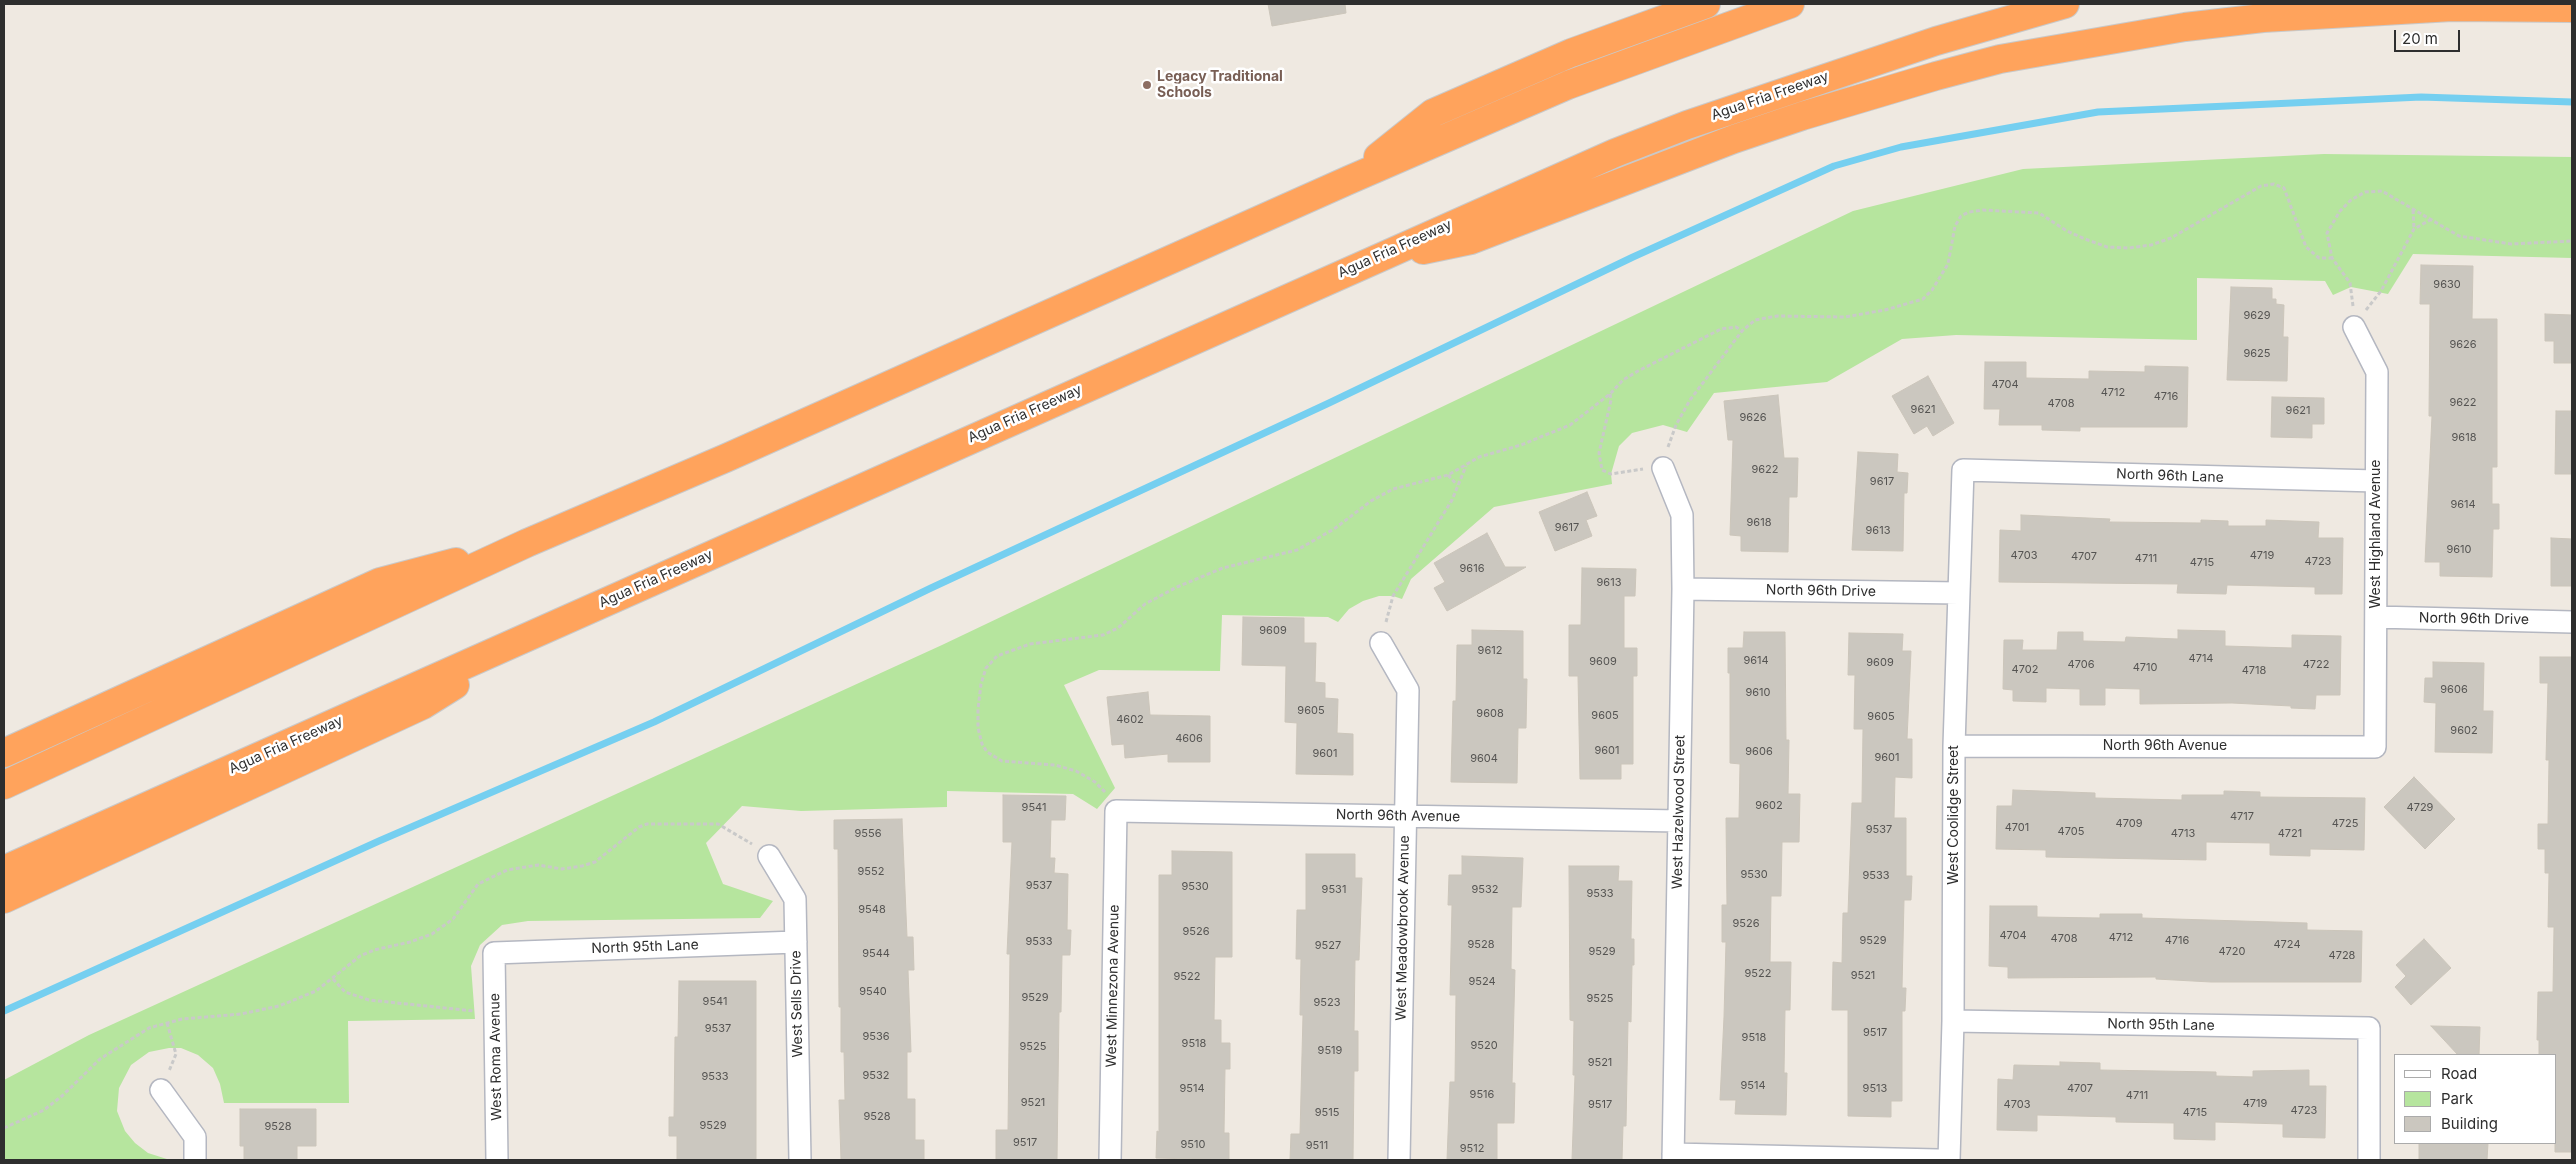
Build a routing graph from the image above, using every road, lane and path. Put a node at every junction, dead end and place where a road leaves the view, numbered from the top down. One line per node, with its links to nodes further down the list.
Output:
1 (1706, 4): 5 (highway)
2 (1790, 4): 5 (highway)
3 (2065, 4): 11 (highway, Agua Fria Freeway)
4 (2572, 8): 11 (highway)
5 (1349, 180): 21 (highway)
6 (2413, 210): 7 (path); 8 (path); 10 (path)
7 (2430, 220): 8 (path); 9 (path)
8 (2414, 229): 12 (path)
9 (2572, 240)
10 (2332, 258): 12 (path); 13 (path)
11 (1363, 263): 26 (highway, Agua Fria Freeway)
12 (2354, 326): 19 (street, West Highland Avenue)
13 (1742, 331): 14 (path); 16 (path)
14 (1610, 394): 15 (path); 16 (path)
15 (1466, 466): 18 (path); 20 (path)
16 (1662, 468): 22 (street, West Hazelwood Street)
17 (1963, 470): 19 (street, North 96th Lane); 23 (street, West Coolidge Street)
18 (1448, 475): 20 (path); 32 (path)
19 (2376, 482): 24 (street, West Highland Avenue)
20 (1457, 485): 27 (path)
21 (527, 543): 30 (highway); 31 (highway)
22 (1683, 589): 23 (street, North 96th Drive); 34 (street, West Hazelwood Street)
23 (1959, 593): 28 (street, West Coolidge Street)
24 (2376, 617): 25 (street, North 96th Drive); 29 (street, West Highland Avenue)
25 (2572, 622)
26 (548, 628): 36 (highway, Agua Fria Freeway); 37 (highway)
27 (1381, 643): 33 (street, West Meadowbrook Avenue)
28 (1954, 746): 29 (street, North 96th Avenue); 42 (street, West Coolidge Street)
29 (2375, 747)
30 (4, 753)
31 (4, 785)
32 (1116, 811): 33 (street, North 96th Avenue); 50 (street, West Minnezona Avenue)
33 (1405, 816): 34 (street, North 96th Avenue); 51 (street, West Meadowbrook Avenue)
34 (1679, 821): 46 (street, West Hazelwood Street)
35 (769, 856): 38 (street, West Sells Drive); 40 (path)
36 (4, 870)
37 (4, 899)
38 (796, 942): 39 (street, North 95th Lane); 49 (street, West Sells Drive)
39 (494, 953): 41 (street, West Roma Avenue)
40 (333, 979): 41 (path); 43 (path)
41 (495, 1011): 48 (street, West Roma Avenue)
42 (1953, 1021): 53 (street, West Coolidge Street); 54 (street, North 95th Lane)
43 (167, 1023): 44 (path); 45 (path)
44 (161, 1090): 47 (street)
45 (4, 1128)
46 (1673, 1157): 52 (street)
47 (196, 1160)
48 (497, 1160)
49 (800, 1160)
50 (1110, 1160)
51 (1399, 1160)
52 (1938, 1160)
53 (1949, 1160)
54 (2369, 1160)

